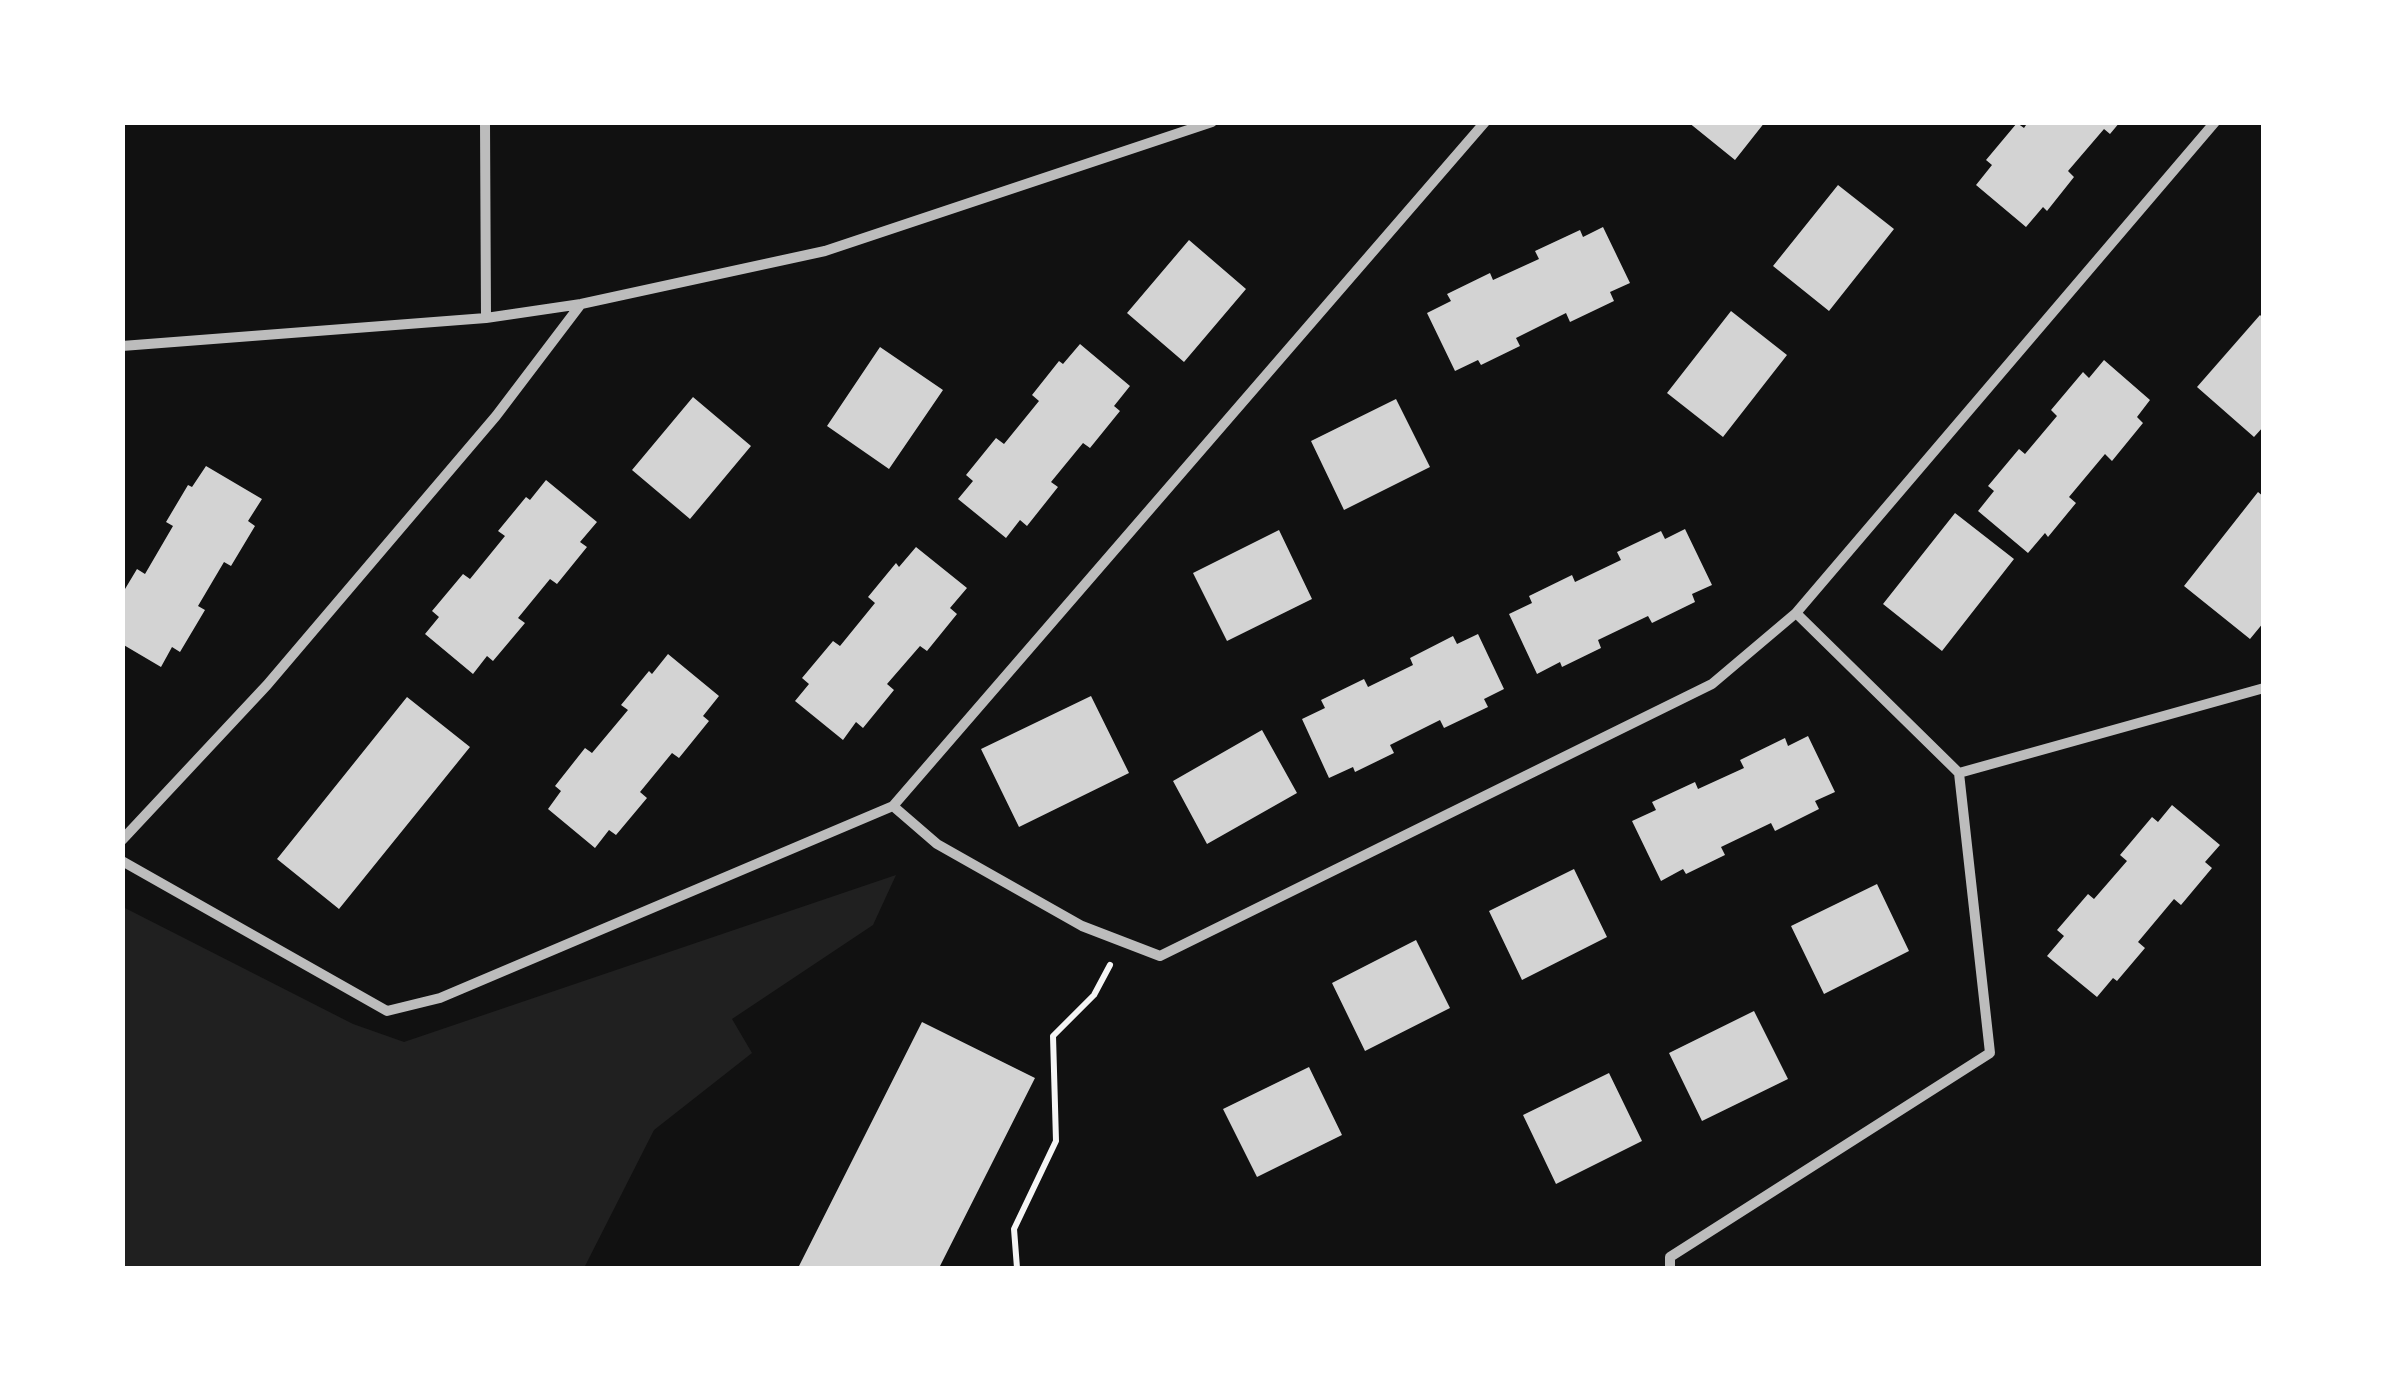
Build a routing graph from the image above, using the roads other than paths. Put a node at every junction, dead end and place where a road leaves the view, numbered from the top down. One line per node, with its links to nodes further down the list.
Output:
1 (485, 122): 6 (street)
2 (1212, 122): 5 (street)
3 (1485, 122): 11 (street)
4 (2216, 122): 8 (street)
5 (580, 304): 6 (street); 12 (street)
6 (486, 318): 7 (street)
7 (122, 346)
8 (1796, 613): 10 (street); 11 (street)
9 (2264, 688): 10 (street)
10 (1959, 773): 14 (street)
11 (894, 806): 13 (street)
12 (122, 840)
13 (122, 861)
14 (1670, 1268)

